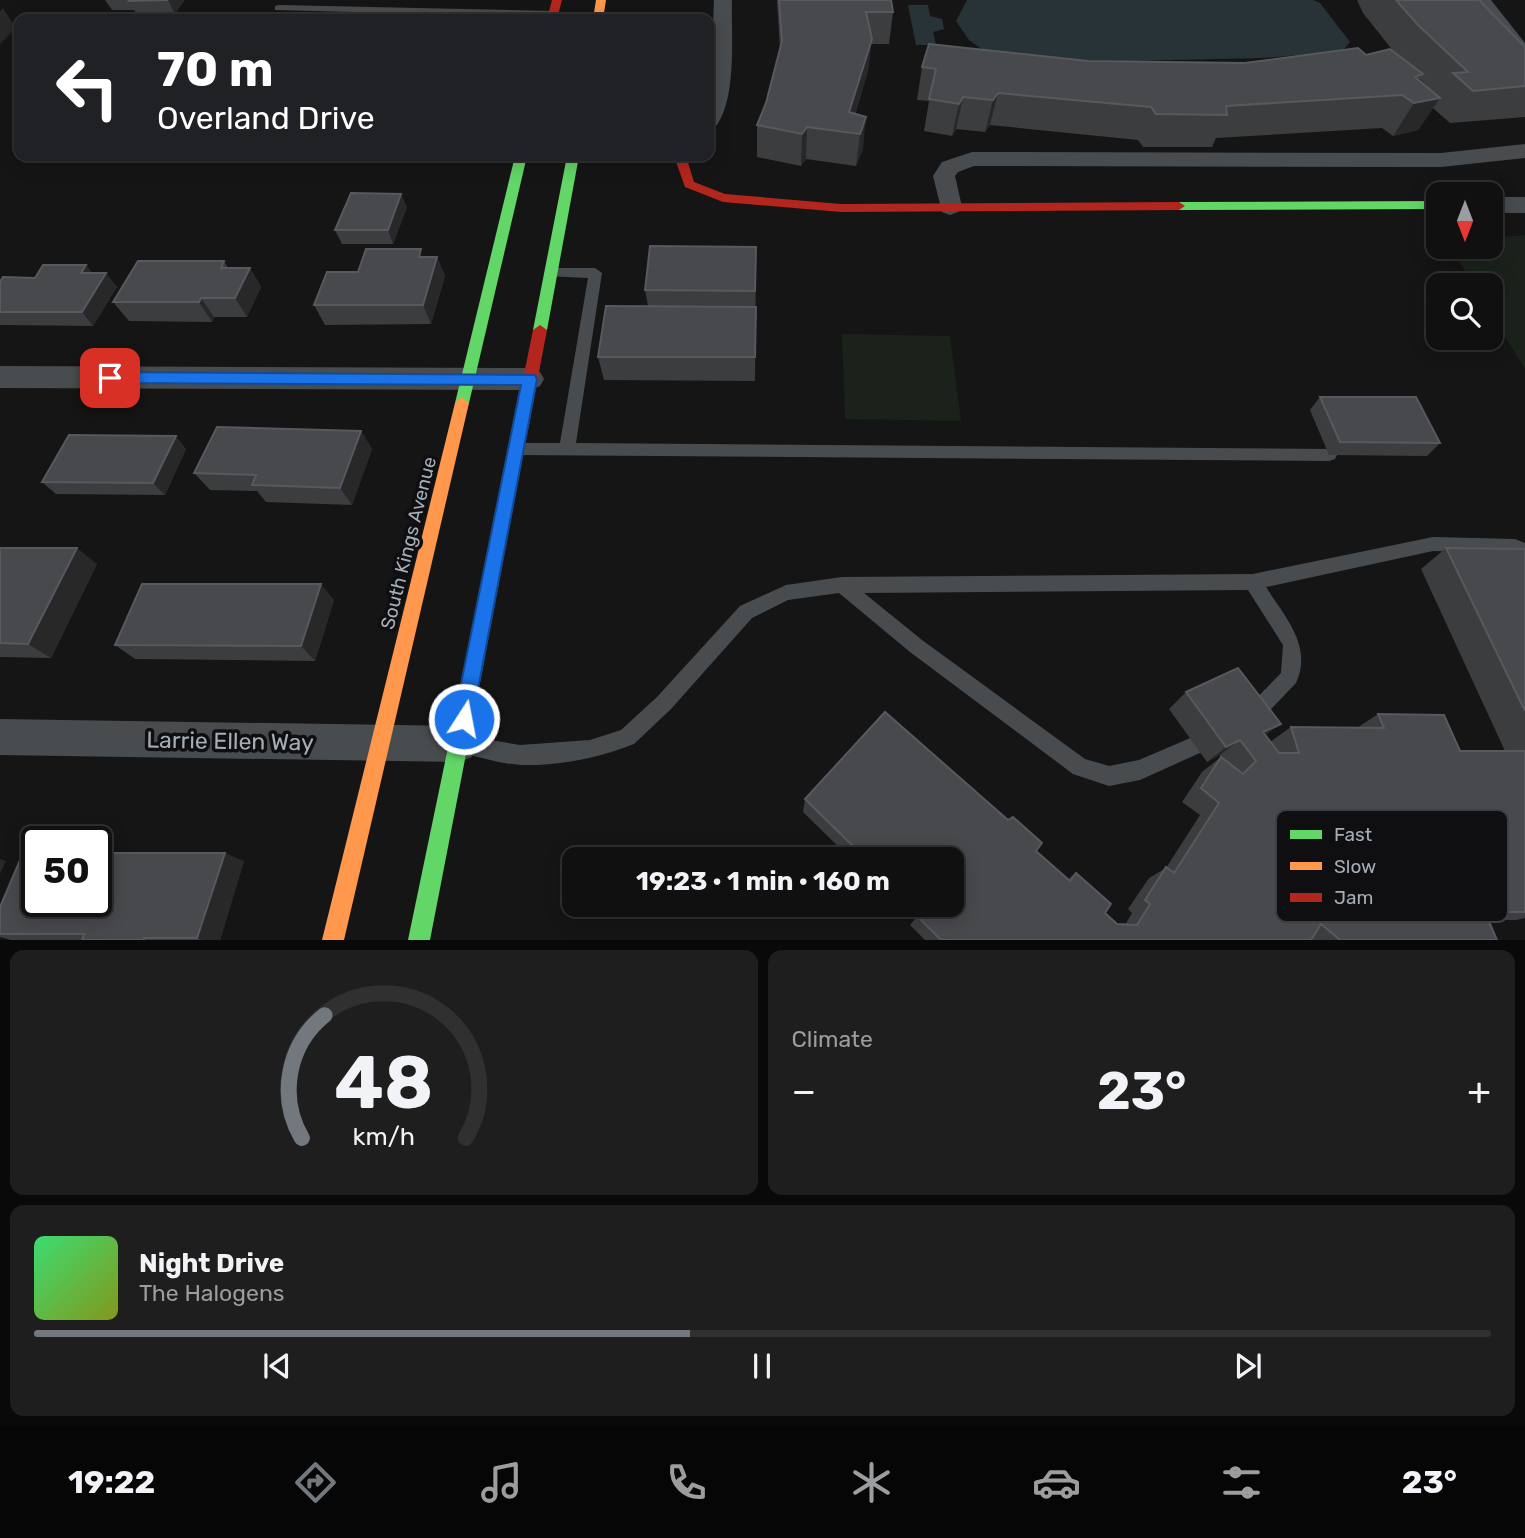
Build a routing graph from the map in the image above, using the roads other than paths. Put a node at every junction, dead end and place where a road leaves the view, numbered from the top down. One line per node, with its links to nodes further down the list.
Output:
1 (723, 0): 6 (street)
2 (1481, 0): 5 (street)
3 (279, 8): 4 (lane)
4 (554, 11)
5 (1525, 54)
6 (714, 82)
7 (1525, 151): 14 (street)
8 (520, 161): 17 (main road, South Kings Avenue)
9 (572, 161): 15 (main road)
10 (682, 161): 14 (main road)
11 (1426, 205): 14 (main road)
12 (1503, 205): 13 (street)
13 (1525, 205)
14 (950, 207)
15 (551, 273): 18 (main road); 20 (lane)
16 (0, 377): 17 (street)
17 (469, 379): 18 (street); 27 (main road, South Kings Avenue)
18 (530, 379): 19 (main road)
19 (517, 449): 20 (lane); 28 (main road)
20 (567, 450): 21 (lane)
21 (1329, 455)
22 (1525, 551): 23 (lane)
23 (1253, 582): 24 (lane); 25 (lane)
24 (842, 585): 28 (lane); 29 (lane)
25 (1247, 722)
26 (0, 737): 27 (street, Larrie Ellen Way)
27 (380, 744): 28 (street, Larrie Ellen Way); 30 (main road, South Kings Avenue)
28 (459, 744): 31 (main road)
29 (1195, 745)
30 (332, 940)
31 (419, 940)

